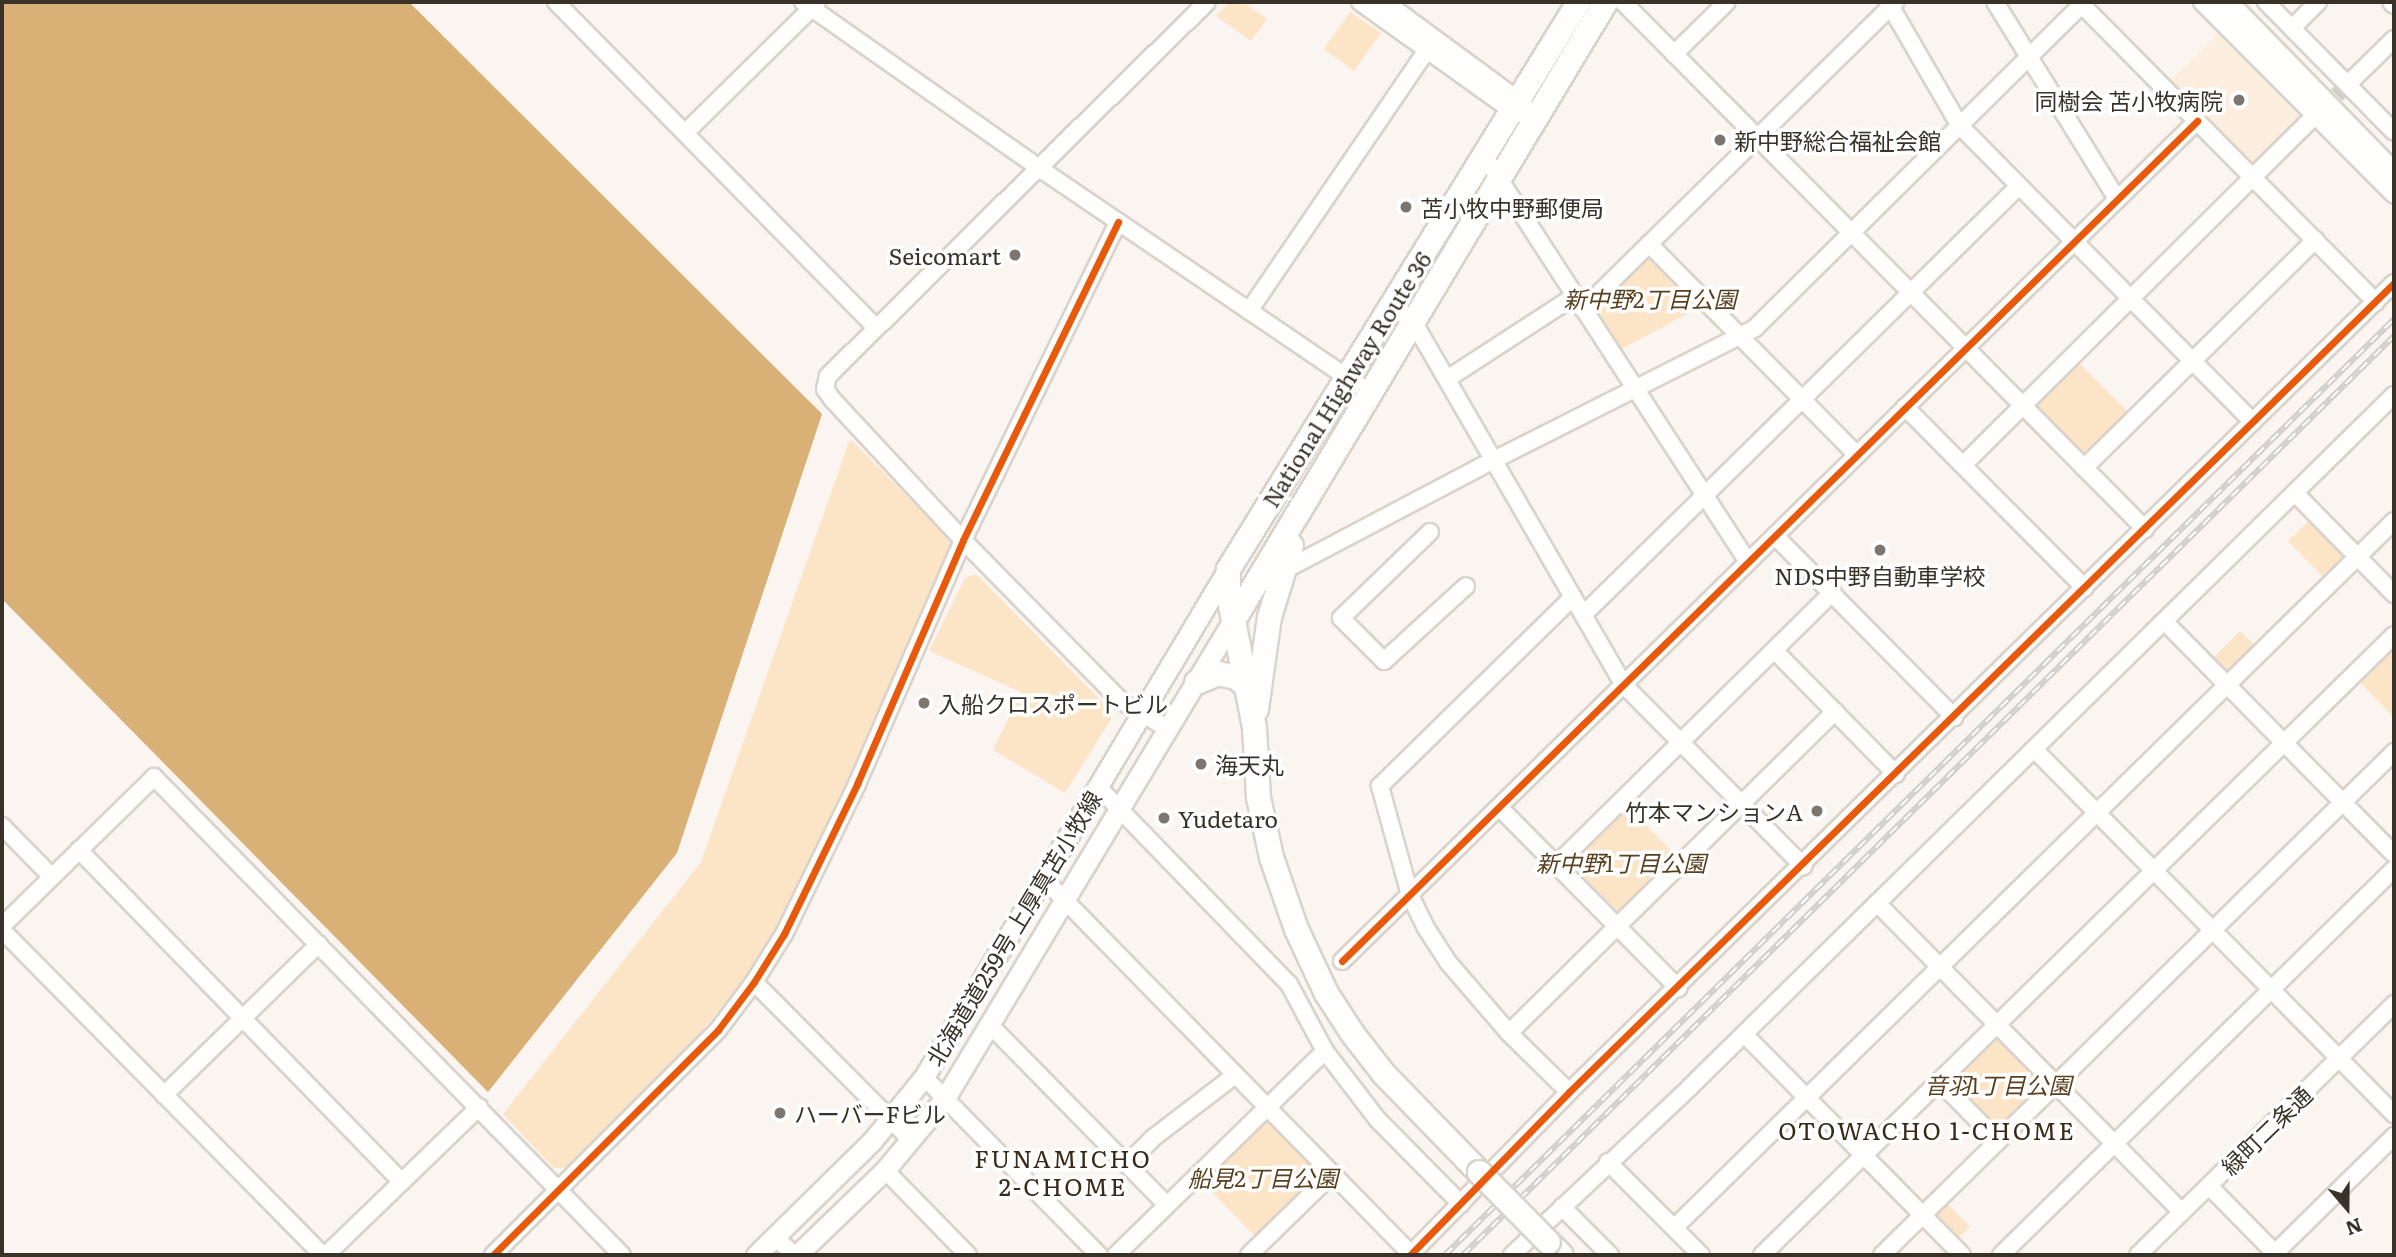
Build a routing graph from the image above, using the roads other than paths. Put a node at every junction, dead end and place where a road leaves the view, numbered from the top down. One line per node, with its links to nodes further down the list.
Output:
1 (556, 2): 30 (street)
2 (1207, 2): 34 (street)
3 (1360, 2): 20 (street)
4 (1385, 2): 24 (street)
5 (1578, 2): 24 (highway, National Highway Route 36)
6 (1605, 2): 26 (highway, National Highway Route 36)
7 (1623, 2): 21 (street)
8 (1727, 2): 21 (street)
9 (1995, 2): 22 (street)
10 (2202, 2): 25 (street)
11 (2225, 2): 35 (highway)
12 (2245, 2): 32 (highway)
13 (2266, 2): 18 (street)
14 (2318, 2): 18 (street)
15 (1891, 3): 28 (street); 31 (street)
16 (2083, 3): 22 (street); 27 (street)
17 (811, 4): 30 (street); 34 (street)
18 (2292, 28): 23 (street)
19 (2394, 39): 23 (street)
20 (1427, 50): 24 (street); 52 (street)
21 (1674, 54): 31 (street)
22 (2029, 57): 28 (street); 40 (street)
23 (2348, 84): 29 (street)
24 (1516, 105): 26 (street); 33 (highway, National Highway Route 36)
25 (2316, 115): 36 (street); 39 (street)
26 (1536, 118): 37 (highway, National Highway Route 36)
27 (2197, 121): 36 (street); 40 (street)
28 (1960, 126): 38 (street); 42 (street)
29 (2394, 132)
30 (685, 133): 54 (street)
31 (1757, 138): 42 (street); 45 (street)
32 (2394, 156)
33 (1485, 157): 37 (street); 51 (highway, National Highway Route 36)
34 (1039, 168): 41 (street); 54 (street)
35 (2394, 175)
36 (2254, 178): 43 (street); 48 (street)
37 (1500, 180): 49 (street); 53 (highway, National Highway Route 36)
38 (2020, 186): 44 (street); 47 (street)
39 (2394, 195)
40 (2117, 199): 44 (street)
41 (1118, 222): 52 (street); 78 (street)
42 (1852, 233): 47 (street); 55 (street)
43 (2315, 240): 50 (street); 57 (street)
44 (2074, 241): 48 (street); 56 (street)
45 (1649, 244): 49 (street); 55 (street)
46 (2394, 283): 50 (street)
47 (1911, 293): 56 (street); 63 (street)
48 (2131, 299): 57 (street); 64 (street)
49 (1579, 302): 59 (street); 60 (street)
50 (2376, 302): 66 (street)
51 (1393, 305): 53 (street); 58 (highway, National Highway Route 36)
52 (1249, 311): 58 (street)
53 (1414, 323): 59 (street); 61 (highway, National Highway Route 36)
54 (876, 328): 78 (street)
55 (1741, 337): 60 (street); 63 (street)
56 (1965, 348): 64 (street); 65 (street)
57 (2193, 361): 66 (street); 70 (street)
58 (1348, 378): 61 (street); 81 (highway, National Highway Route 36)
59 (1447, 379): 68 (street)
60 (1636, 390): 68 (street); 73 (street)
61 (1371, 394): 71 (highway, National Highway Route 36)
62 (2394, 396): 72 (street)
63 (1803, 399): 67 (street); 73 (street)
64 (2022, 406): 69 (street); 70 (street)
65 (1905, 407): 67 (street); 69 (street)
66 (2253, 422): 75 (street)
67 (1857, 454): 77 (street)
68 (1494, 460): 82 (street); 87 (street)
69 (1963, 465): 84 (street)
70 (2084, 468): 75 (street)
71 (1311, 493): 82 (highway, National Highway Route 36); 88 (highway, National Highway Route 36)
72 (2295, 493): 79 (street); 91 (street)
73 (1705, 496): 80 (street); 89 (street)
74 (2394, 521): 79 (street)
75 (2144, 529): 84 (street)
76 (1430, 532): 83 (street)
77 (1775, 536): 80 (street); 85 (street)
78 (963, 540): 100 (street); 133 (street)
79 (2358, 557): 86 (street); 97 (street)
80 (1748, 562): 96 (street)
81 (1228, 569): 88 (highway, National Highway Route 36); 90 (main road, 北海道道259号 上厚真苫小牧線)
82 (1281, 572): 94 (highway, National Highway Route 36)
83 (1466, 586)
84 (2085, 588): 101 (street)
85 (1832, 593): 93 (street); 101 (street)
86 (2394, 594)
87 (1573, 597): 89 (street); 124 (street)
88 (1234, 615): 90 (main road); 94 (highway); 95 (main road, 北海道道259号 上厚真苫小牧線); 98 (highway, National Highway Route 36)
89 (1583, 615): 96 (street)
90 (1200, 618): 100 (main road, 北海道道259号 上厚真苫小牧線)
91 (2164, 621): 97 (street); 106 (street)
92 (2394, 635): 105 (street)
93 (1774, 650): 99 (street); 104 (street)
94 (1264, 657): 102 (highway, National Highway Route 36)
95 (1196, 682): 98 (highway); 103 (main road, 北海道道259号 上厚真苫小牧線)
96 (1623, 685): 104 (street); 112 (street)
97 (2227, 685): 105 (street); 114 (street)
98 (1247, 686): 102 (highway, National Highway Route 36)
99 (1835, 712): 108 (street); 111 (street)
100 (1142, 714): 103 (street); 109 (main road, 北海道道259号 上厚真苫小牧線)
101 (1954, 717): 108 (street)
102 (1254, 727): 175 (highway, National Highway Route 36, bridge)
103 (1168, 729): 113 (main road, 北海道道259号 上厚真苫小牧線)
104 (1681, 742): 111 (street); 118 (street)
105 (2284, 743): 110 (street); 121 (street)
106 (2034, 750): 114 (street); 126 (street)
107 (2394, 752): 110 (street)
108 (1896, 774): 119 (street)
109 (1098, 787): 113 (street); 123 (main road, 北海道道259号 上厚真苫小牧線)
110 (2343, 802): 117 (street); 129 (street)
111 (1742, 804): 119 (street); 127 (street)
112 (1499, 807): 118 (street); 124 (street)
113 (1120, 809): 125 (main road, 北海道道259号 上厚真苫小牧線); 142 (street)
114 (2096, 813): 121 (street); 132 (street)
115 (2, 826): 122 (street)
116 (79, 850): 122 (street); 130 (street); 137 (street)
117 (2394, 854)
118 (1556, 865): 127 (street)
119 (1803, 866): 134 (street)
120 (2394, 869): 135 (street)
121 (2154, 871): 129 (street); 139 (street)
122 (52, 877): 128 (street)
123 (1044, 879): 125 (street); 145 (main road, 北海道道259号 上厚真苫小牧線)
124 (1410, 895): 131 (street); 140 (street)
125 (1064, 900): 138 (main road, 北海道道259号 上厚真苫小牧線); 144 (street)
126 (1877, 903): 132 (street); 141 (street)
127 (1617, 926): 134 (street); 140 (street)
128 (2, 928): 149 (street)
129 (2212, 930): 135 (street); 147 (street)
130 (319, 944): 137 (street); 152 (street)
131 (1342, 961)
132 (1940, 967): 139 (street); 151 (street)
133 (754, 982): 155 (street); 167 (street)
134 (1678, 988): 148 (street)
135 (2271, 990): 143 (street); 159 (street)
136 (2394, 1004): 143 (street, 緑町二条通)
137 (242, 1018): 149 (street); 165 (street)
138 (990, 1025): 150 (main road, 北海道道259号 上厚真苫小牧線); 162 (street)
139 (1997, 1025): 146 (street); 147 (street)
140 (1509, 1033): 148 (street)
141 (1744, 1034): 151 (street); 161 (street)
142 (1325, 1051): 153 (street); 168 (street)
143 (2339, 1058): 154 (street); 166 (street, 緑町二条通)
144 (1234, 1075): 153 (street); 162 (street)
145 (924, 1077): 150 (street); 155 (main road, 北海道道259号 上厚真苫小牧線)
146 (1939, 1082): 158 (street); 160 (street)
147 (2056, 1084): 158 (street); 159 (street)
148 (1569, 1092): 168 (street)
149 (164, 1095): 176 (street)
150 (945, 1098): 157 (main road, 北海道道259号 上厚真苫小牧線); 182 (street)
151 (1807, 1098): 160 (street); 173 (street)
152 (479, 1107): 165 (street); 167 (street)
153 (1267, 1108): 164 (street); 169 (street)
154 (2394, 1114)
155 (890, 1120): 157 (street); 174 (main road, 北海道道259号 上厚真苫小牧線)
156 (2394, 1136): 194 (street)
157 (911, 1140): 163 (main road, 北海道道259号 上厚真苫小牧線)
158 (1998, 1141): 172 (street)
159 (2114, 1144): 171 (street); 192 (street)
160 (1864, 1156): 172 (street); 189 (street)
161 (1608, 1162): 170 (street); 173 (street)
162 (1127, 1164): 169 (street)
163 (885, 1170): 180 (main road, 北海道道259号 上厚真苫小牧線); 181 (street)
164 (1332, 1174): 184 (street); 185 (street)
165 (402, 1182): 176 (street)
166 (2208, 1186): 171 (street, 緑町二条通); 194 (street)
167 (559, 1190): 177 (street); 178 (street)
168 (1461, 1204): 185 (street)
169 (1167, 1205): 183 (street)
170 (1562, 1206): 186 (street); 187 (street)
171 (2182, 1212): 193 (street, 緑町二条通)
172 (1923, 1215): 190 (street); 191 (street)
173 (1674, 1228): 188 (street)
174 (775, 1237): 179 (main road, 北海道道259号 上厚真苫小牧線); 180 (street)
175 (1554, 1249)
176 (324, 1255)
177 (493, 1255)
178 (622, 1255)
179 (755, 1255)
180 (795, 1255)
181 (968, 1255)
182 (1099, 1255)
183 (1116, 1255)
184 (1249, 1255)
185 (1410, 1255)
186 (1512, 1255)
187 (1611, 1255)
188 (1701, 1255)
189 (1762, 1255)
190 (1882, 1255)
191 (1962, 1255)
192 (2001, 1255)
193 (2138, 1255)
194 (2275, 1255)

